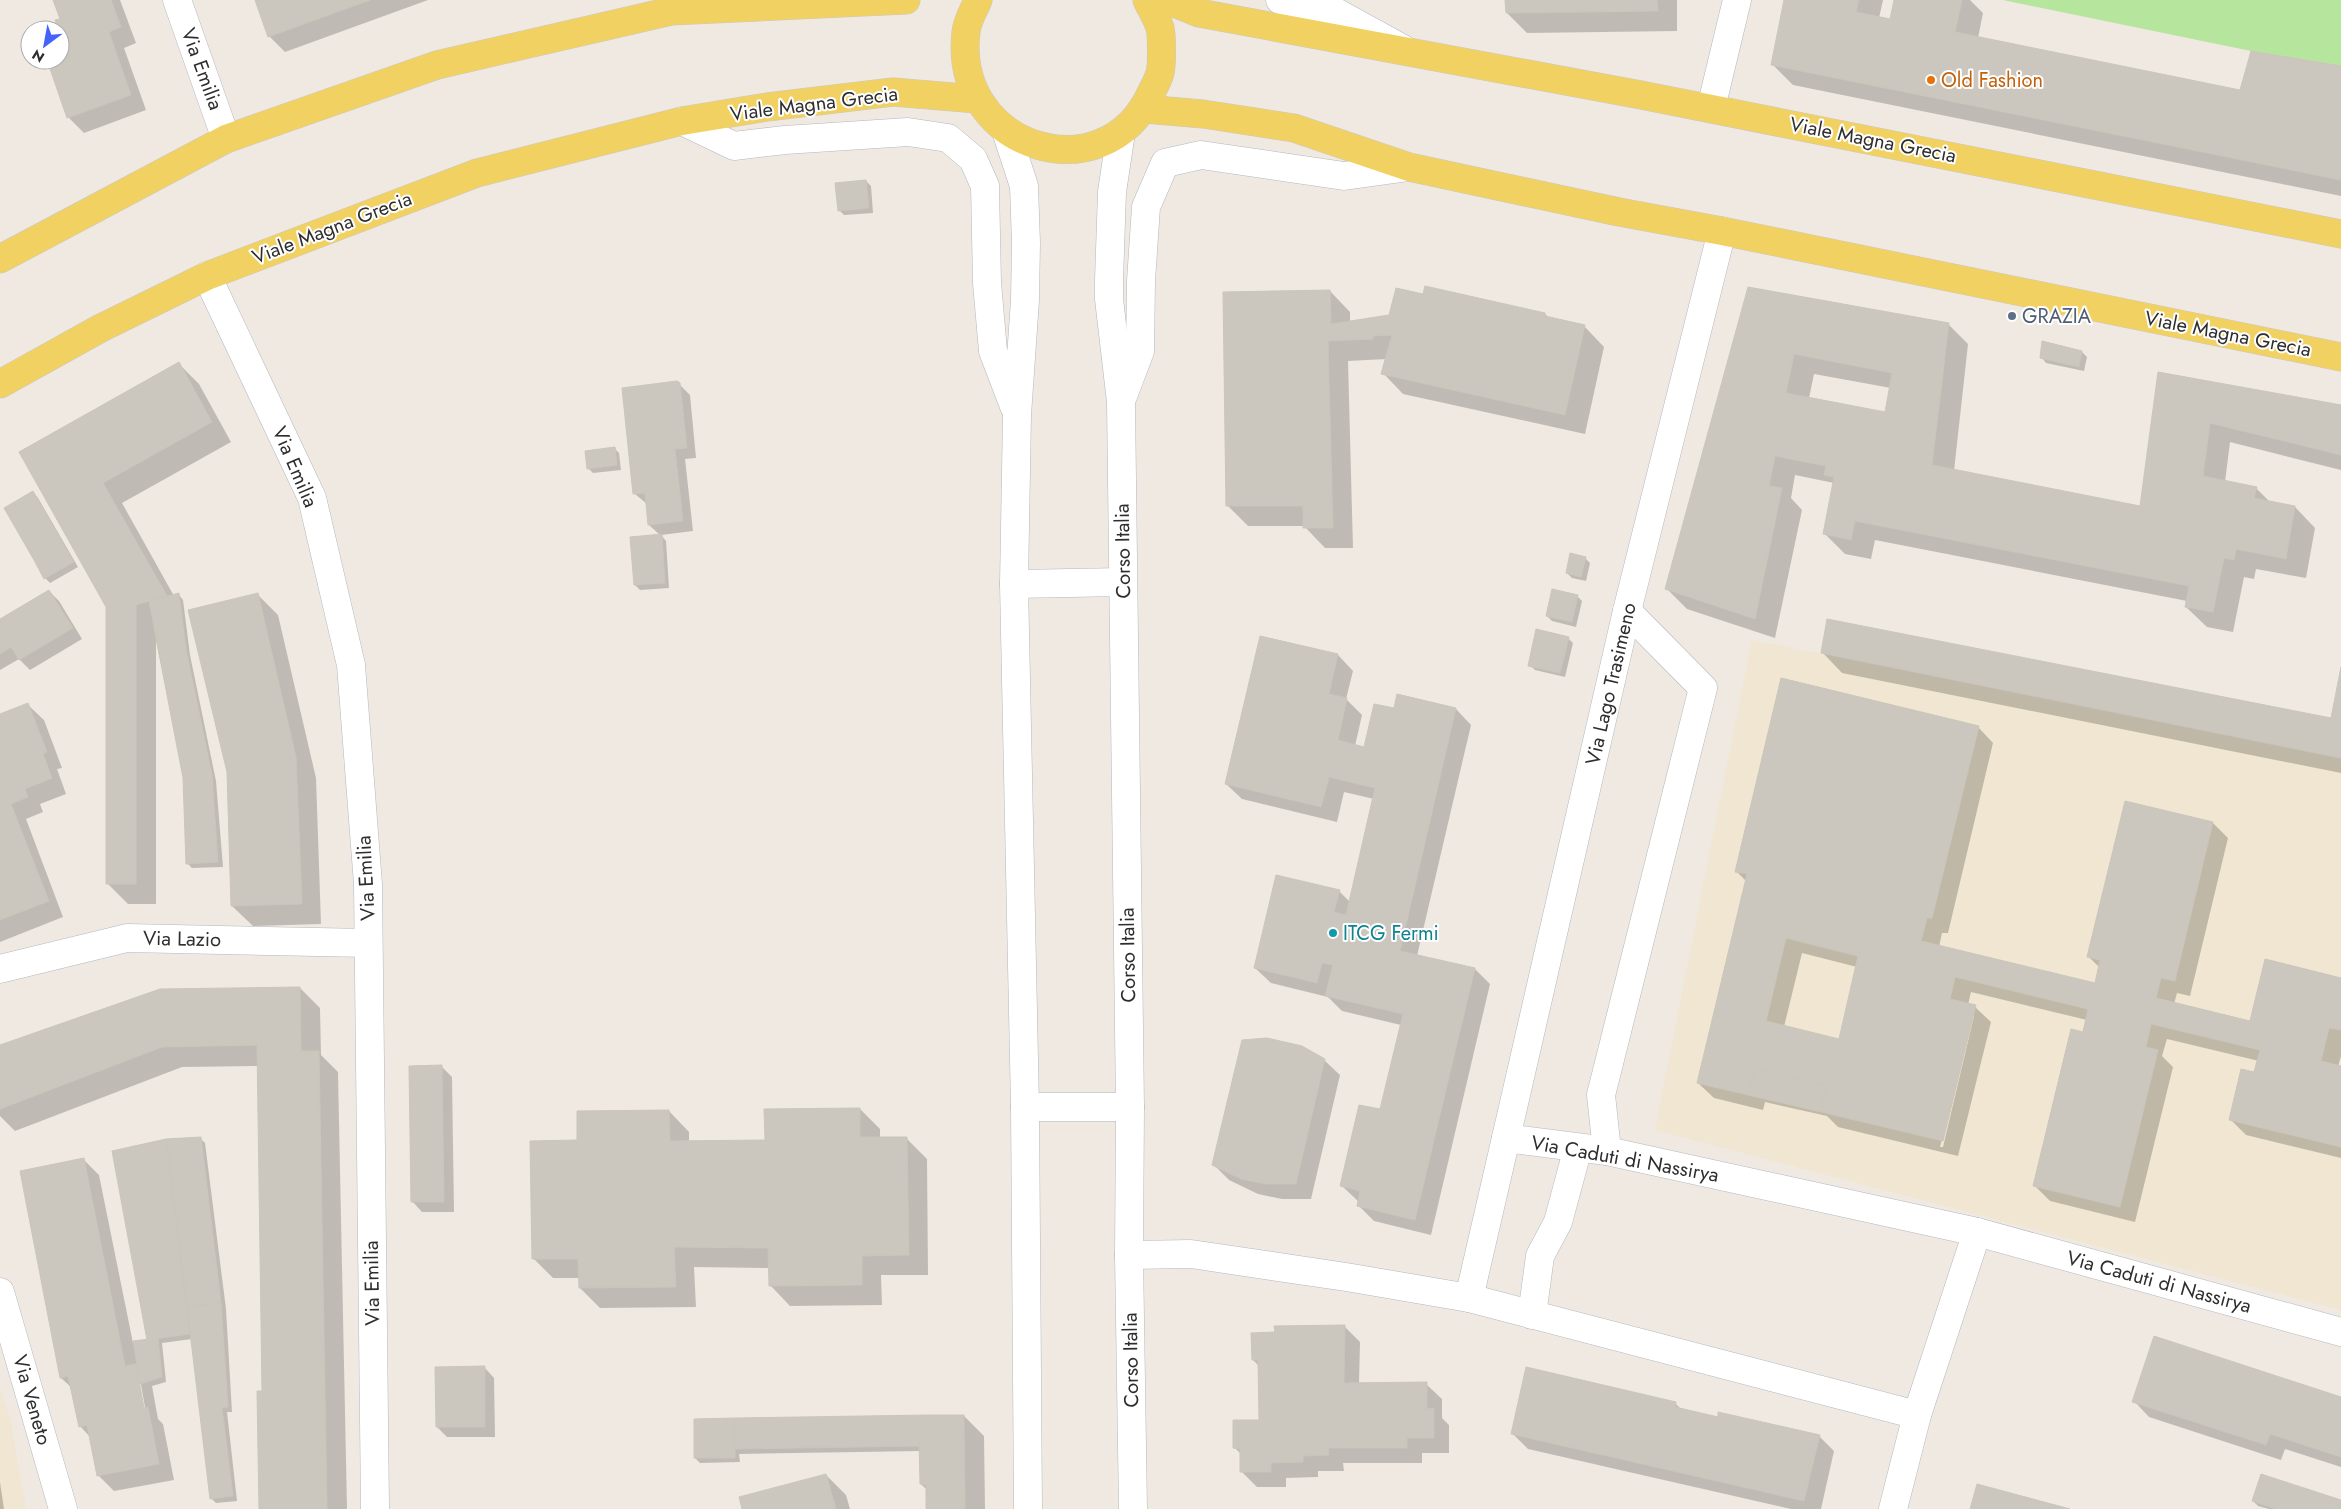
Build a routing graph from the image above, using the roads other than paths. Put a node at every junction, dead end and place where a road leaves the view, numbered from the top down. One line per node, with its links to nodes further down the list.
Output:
1 (177, 0): 16 (street, Via Emilia)
2 (906, 0): 8 (main road)
3 (978, 0): 10 (main road)
4 (1147, 0): 12 (main road)
5 (1167, 0): 9 (main road, Viale Magna Grecia)
6 (1280, 0): 9 (street, Viale Magna Grecia)
7 (1737, 0): 11 (street)
8 (677, 6): 16 (main road)
9 (1404, 50): 11 (main road, Viale Magna Grecia)
10 (977, 98): 13 (main road, Viale Magna Grecia); 14 (main road)
11 (1711, 108): 20 (main road, Viale Magna Grecia)
12 (1144, 109): 15 (main road); 18 (main road, Viale Magna Grecia)
13 (682, 121): 22 (main road, Viale Magna Grecia); 26 (street, Viale Magna Grecia)
14 (1006, 131): 15 (main road); 26 (street)
15 (1120, 132): 25 (street, Corso Italia)
16 (226, 139): 21 (main road)
17 (1165, 163): 18 (street, Viale Magna Grecia); 25 (street, Corso Italia)
18 (1410, 167): 19 (main road, Viale Magna Grecia)
19 (1722, 231): 23 (main road, Viale Magna Grecia); 29 (street, Via Lago Trasimeno)
20 (2341, 234)
21 (0, 259)
22 (207, 276): 24 (main road, Viale Magna Grecia); 30 (street, Via Emilia)
23 (2341, 357)
24 (0, 384)
25 (1121, 402): 27 (street, Corso Italia)
26 (1017, 415): 28 (street)
27 (1123, 582): 28 (street); 33 (street, Corso Italia)
28 (1014, 584): 32 (street)
29 (1627, 612): 34 (street, Via Lago Trasimeno); 36 (street)
30 (368, 943): 31 (street, Via Lazio); 45 (street, Via Emilia)
31 (0, 969)
32 (1025, 1107): 33 (street); 46 (street)
33 (1130, 1107): 38 (street, Corso Italia)
34 (1506, 1138): 35 (street, Via Caduti di Nassirya); 40 (street, Via Caduti di Nassirya)
35 (1578, 1148): 36 (street, Via Caduti di Nassirya); 41 (street)
36 (1607, 1151): 37 (street, Via Caduti di Nassirya)
37 (1978, 1232): 42 (street, Via Caduti di Nassirya); 43 (street)
38 (1129, 1255): 40 (street); 47 (street, Corso Italia)
39 (0, 1292): 44 (street, Via Veneto)
40 (1469, 1298): 41 (street)
41 (1532, 1315): 43 (street)
42 (2341, 1332)
43 (1917, 1415): 48 (street)
44 (63, 1509)
45 (375, 1509)
46 (1028, 1509)
47 (1132, 1509)
48 (1893, 1509)

